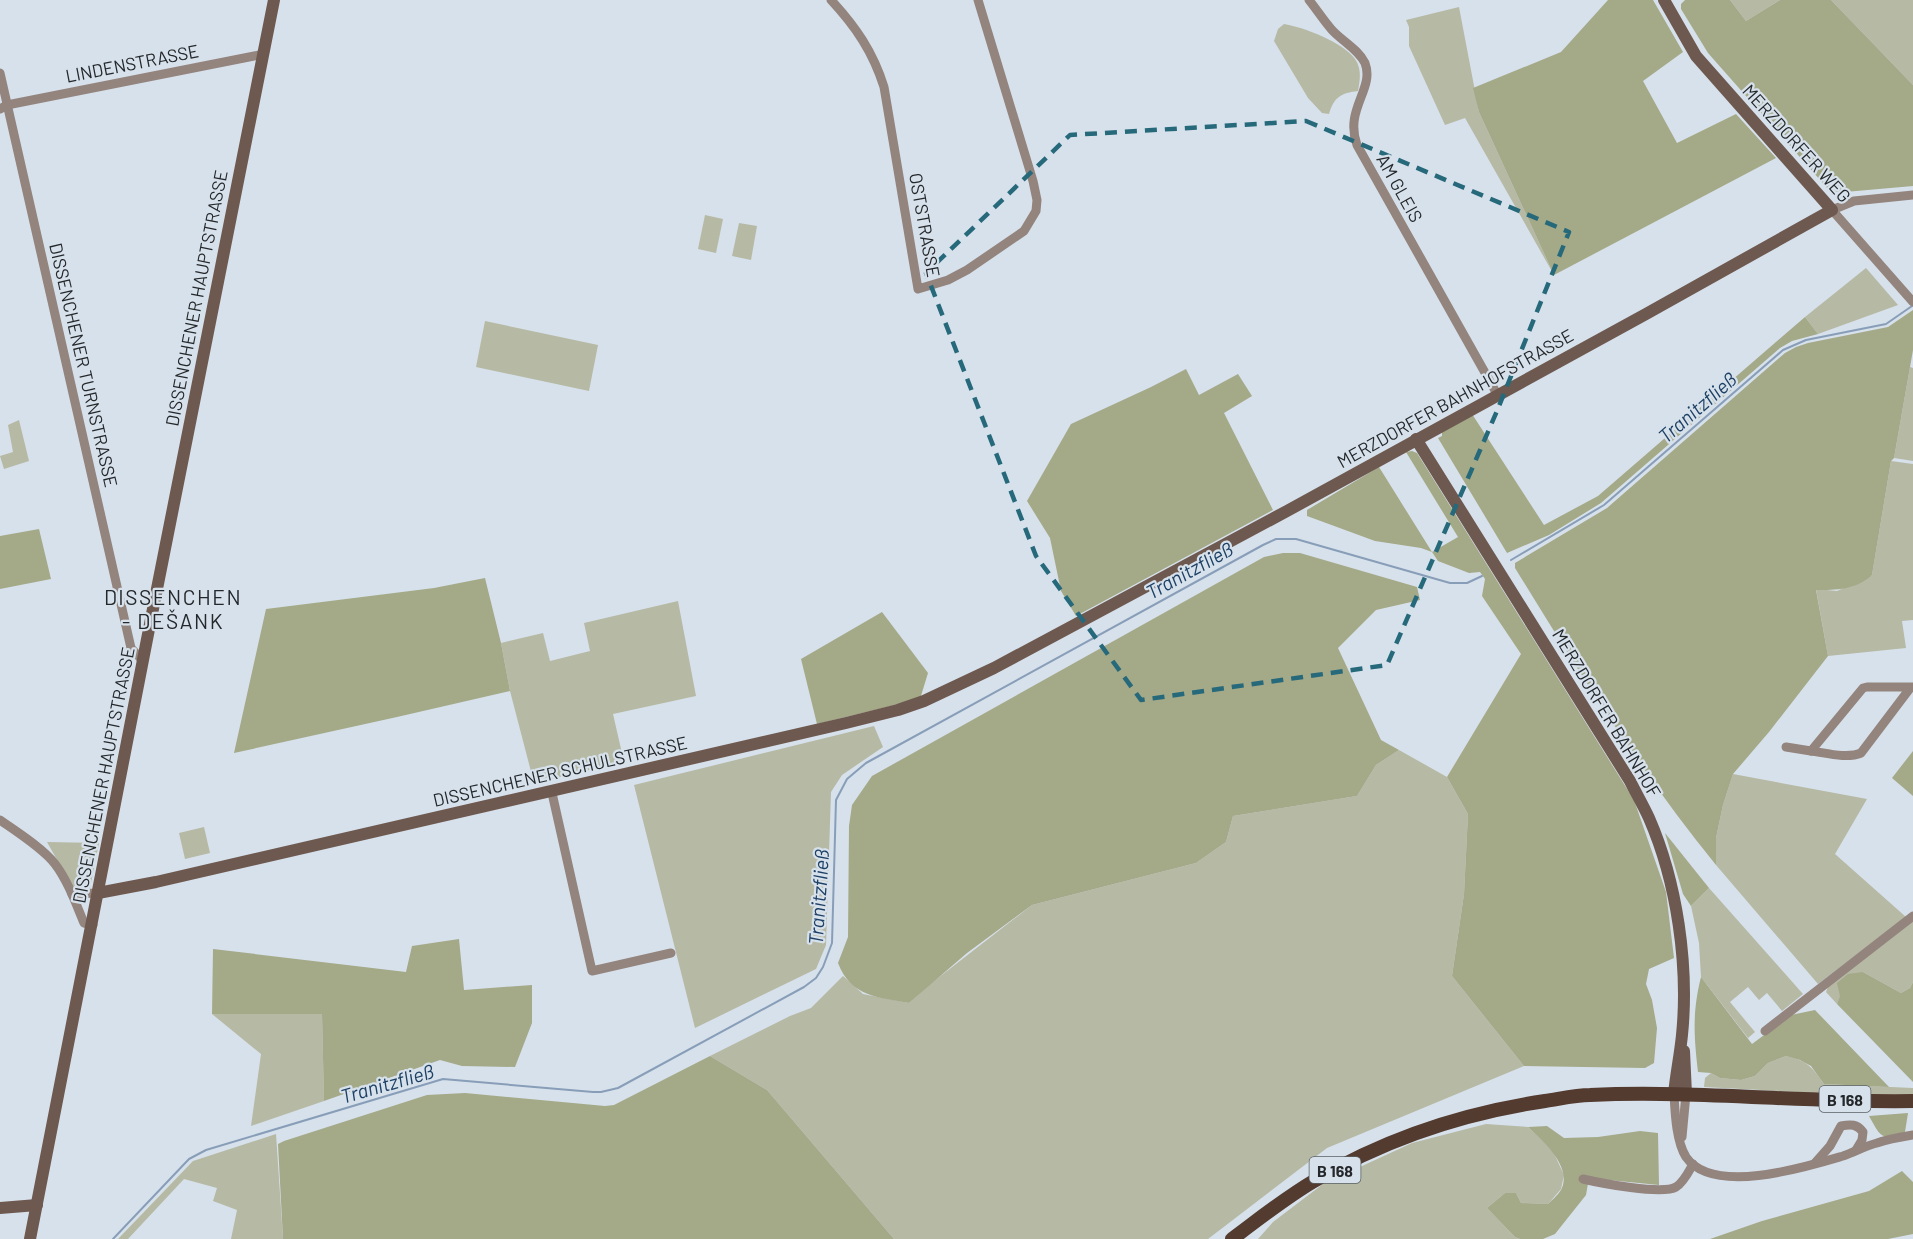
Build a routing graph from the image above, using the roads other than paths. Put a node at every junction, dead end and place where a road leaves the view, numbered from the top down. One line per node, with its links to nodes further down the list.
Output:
1 (274, 0): 6 (street, DISSENCHENER HAUPTSTRASSE)
2 (831, 0): 3 (street, OSTSTRASSE)
3 (978, 0)
4 (1309, 0): 12 (street, AM GLEIS)
5 (1668, 2): 10 (street, MERZDORFER WEG)
6 (264, 54): 8 (street, LINDENSTRASSE); 15 (street, DISSENCHENER HAUPTSTRASSE)
7 (0, 73): 8 (street, DISSENCHENER TURNSTRASSE)
8 (4, 107): 15 (street, DISSENCHENER TURNSTRASSE)
9 (1913, 195): 10 (street, MERZDORFER BAHNHOFSTRASSE)
10 (1832, 210): 11 (street, MERZDORFER WEG); 12 (street, MERZDORFER BAHNHOFSTRASSE)
11 (1911, 300)
12 (1497, 394): 13 (street, MERZDORFER BAHNHOFSTRASSE)
13 (1416, 439): 14 (street, MERZDORFER BAHNHOFSTRASSE); 27 (street, MERZDORFER BAHNHOF)
14 (1020, 654): 19 (street, DISSENCHENER SCHULSTRASSE)
15 (143, 661): 21 (street, DISSENCHENER HAUPTSTRASSE)
16 (1912, 687): 18 (street); 18 (street)
17 (1786, 747): 18 (street)
18 (1811, 751)
19 (552, 793): 21 (street, DISSENCHENER SCHULSTRASSE); 25 (street)
20 (0, 820): 22 (street)
21 (98, 893): 22 (street); 24 (street, DISSENCHENER HAUPTSTRASSE)
22 (72, 894): 24 (street)
23 (1913, 916): 26 (street)
24 (93, 925): 34 (street, DISSENCHENER HAUPTSTRASSE)
25 (671, 953)
26 (1765, 1030)
27 (1680, 1094): 28 (main road, B 168); 32 (street); 37 (main road, B 168)
28 (1913, 1101)
29 (1913, 1135): 30 (street)
30 (1856, 1150): 31 (street); 31 (street)
31 (1815, 1163): 32 (street)
32 (1694, 1164): 33 (street)
33 (1583, 1179)
34 (37, 1205): 35 (street); 36 (street, DISSENCHENER HAUPTSTRASSE)
35 (0, 1208)
36 (30, 1239)
37 (1232, 1239)

